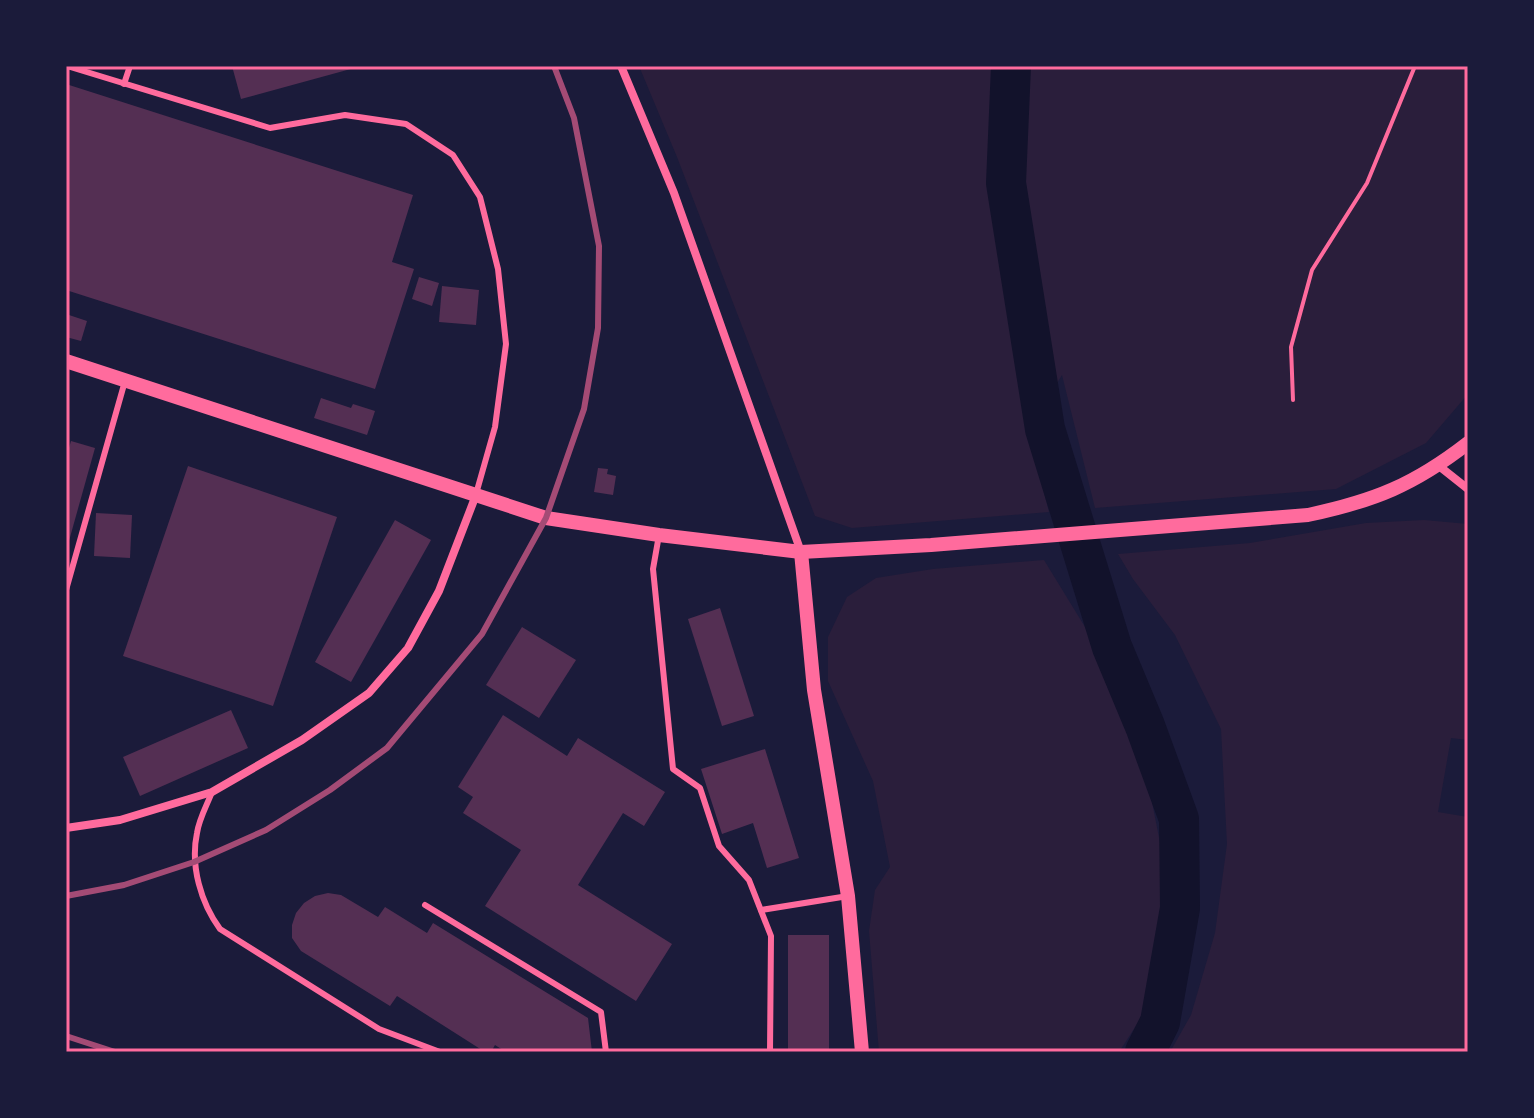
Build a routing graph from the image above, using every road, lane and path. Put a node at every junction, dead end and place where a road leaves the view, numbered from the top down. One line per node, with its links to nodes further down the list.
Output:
1 (67, 66): 5 (lane)
2 (130, 66): 5 (lane)
3 (621, 66): 14 (street)
4 (1415, 66): 8 (path)
5 (124, 84): 12 (lane)
6 (66, 361): 7 (street)
7 (125, 381): 12 (street); 15 (lane)
8 (1293, 400)
9 (1468, 443): 10 (street)
10 (1439, 466): 11 (street); 14 (street)
11 (1468, 489)
12 (476, 495): 13 (street); 16 (street)
13 (659, 535): 14 (street); 20 (lane)
14 (801, 552): 18 (street)
15 (66, 590)
16 (212, 792): 17 (street); 21 (lane)
17 (66, 828)
18 (848, 896): 20 (lane); 24 (street)
19 (425, 905): 22 (lane)
20 (761, 910): 23 (lane)
21 (440, 1052)
22 (606, 1052)
23 (770, 1052)
24 (862, 1052)

